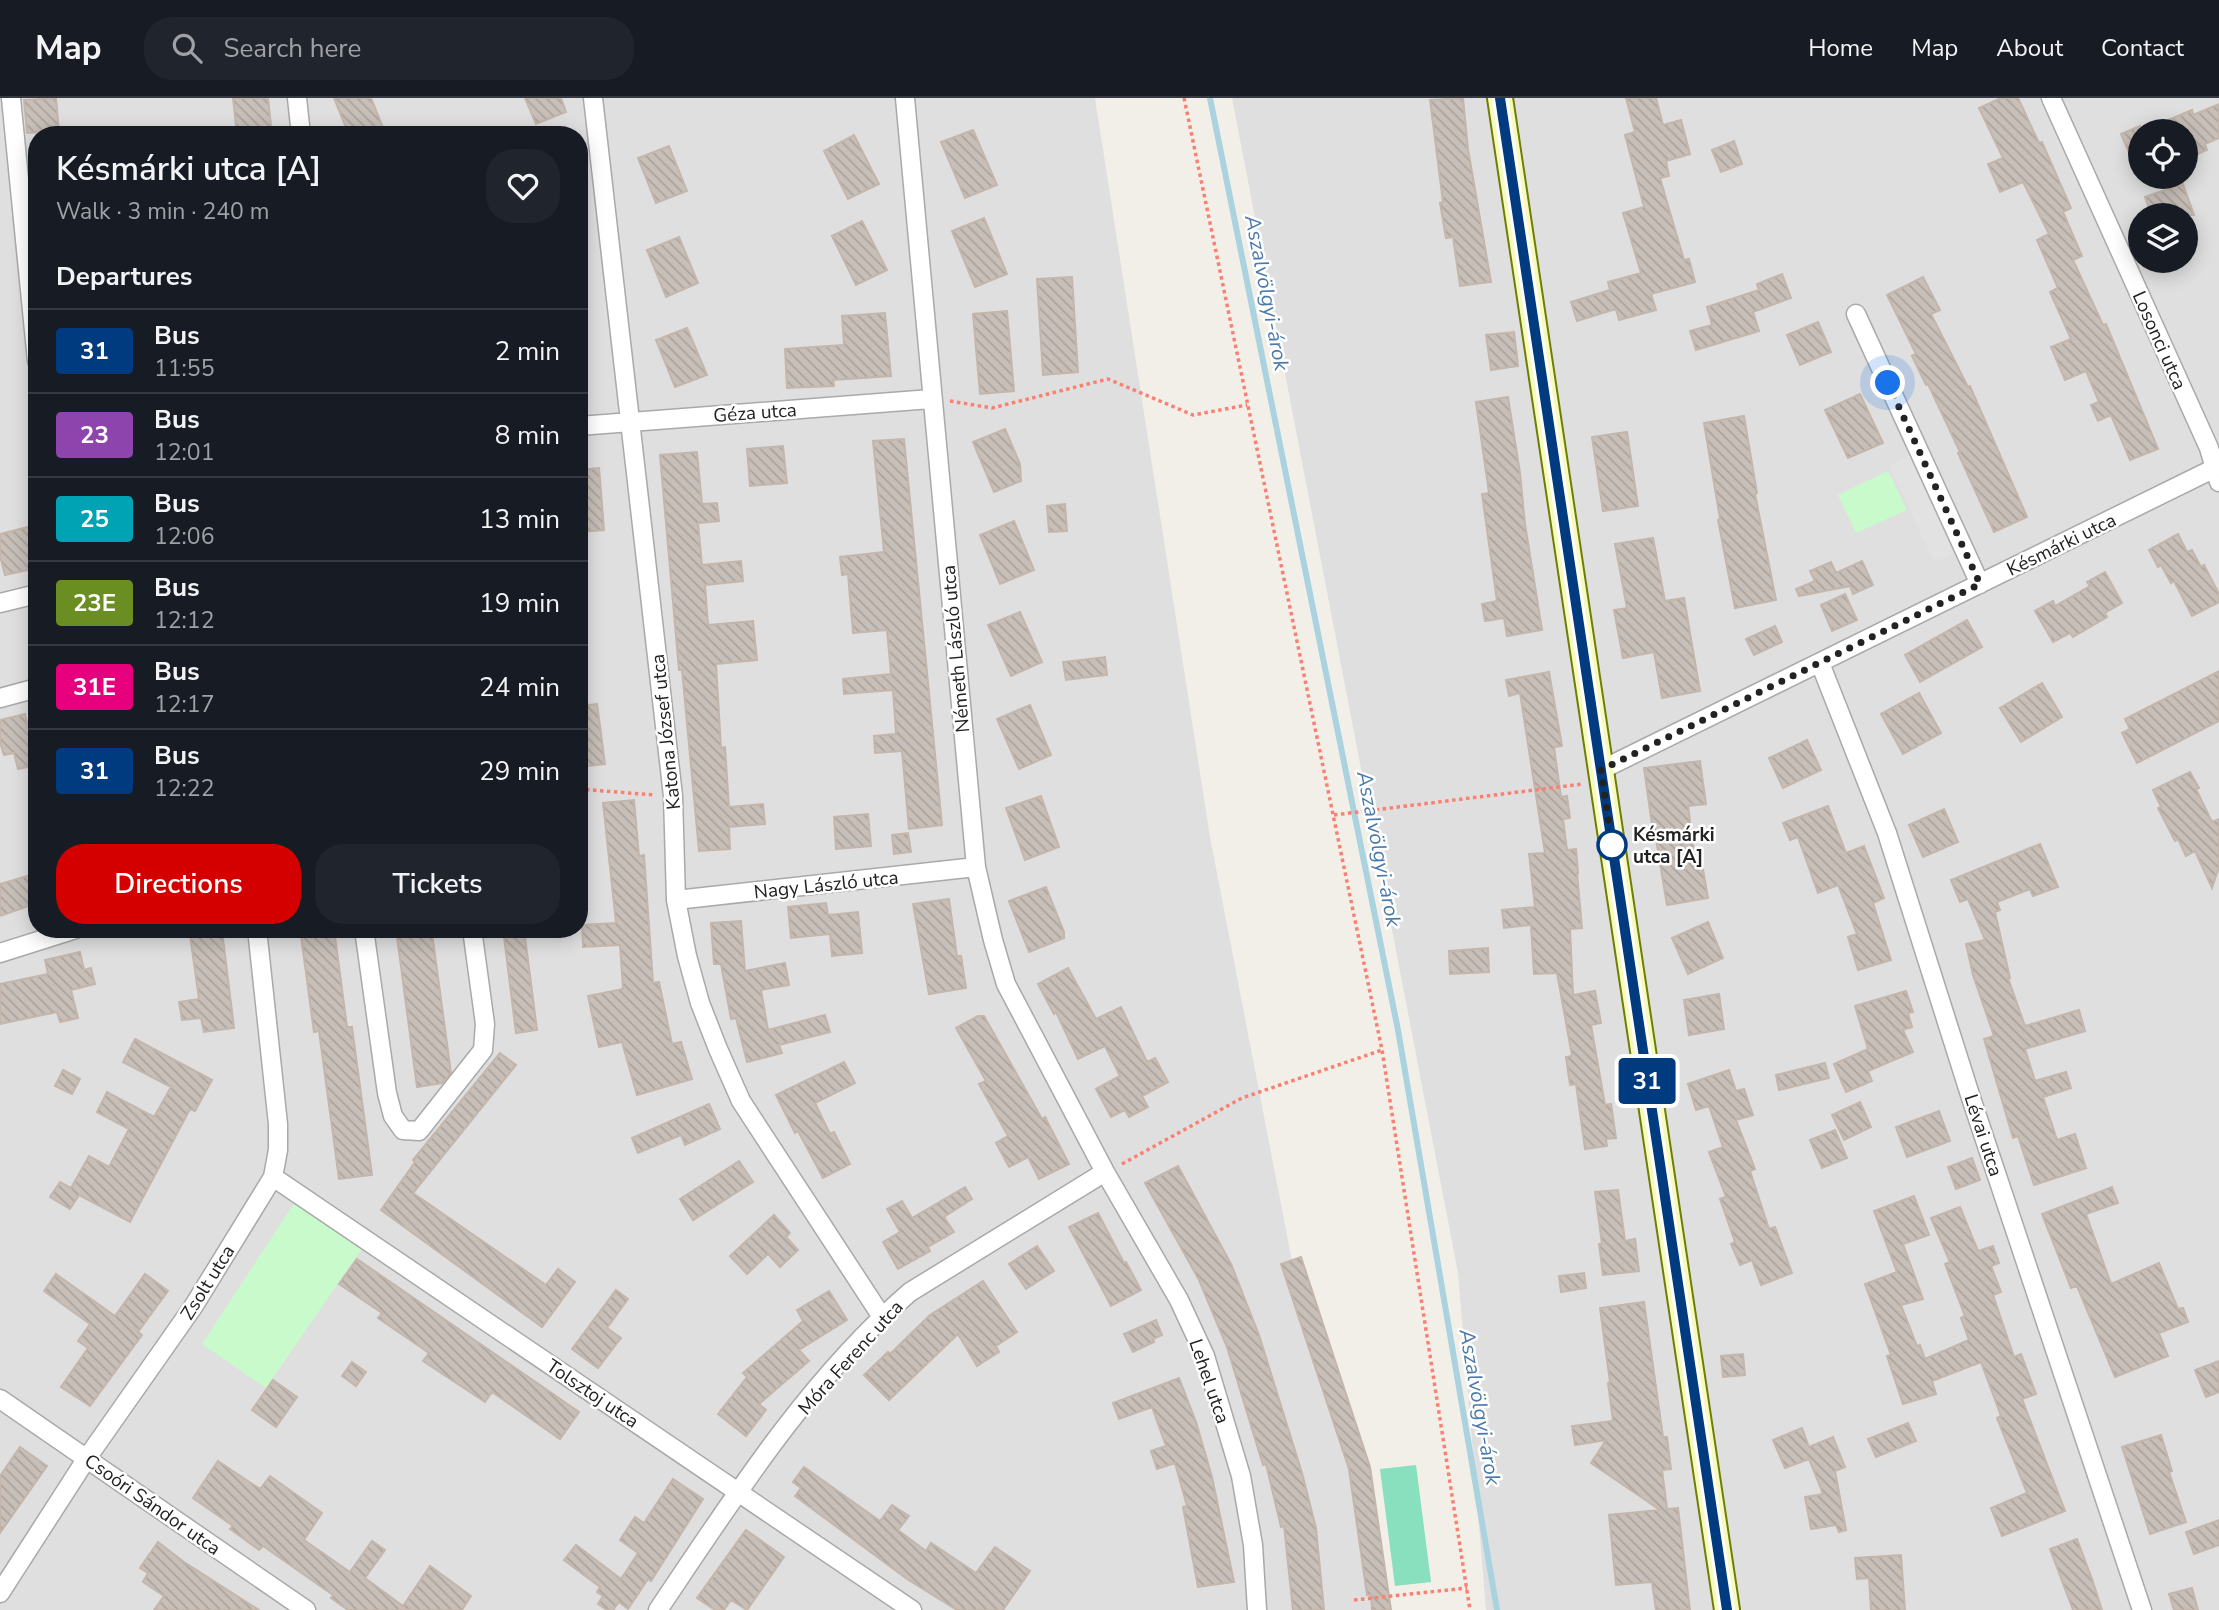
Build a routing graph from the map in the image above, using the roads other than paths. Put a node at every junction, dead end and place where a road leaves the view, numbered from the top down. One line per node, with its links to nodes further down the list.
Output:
1 (11, 98): 8 (street)
2 (297, 98): 7 (street)
3 (593, 98): 11 (street, Katona József utca)
4 (905, 98): 10 (street, Németh László utca)
5 (1500, 98): 20 (street)
6 (2051, 98): 13 (street, Losonci utca)
7 (300, 126)
8 (28, 270)
9 (1856, 314): 14 (street)
10 (931, 399): 11 (street, Géza utca); 21 (street, Németh László utca)
11 (629, 422): 12 (street, Géza utca); 22 (street, Katona József utca)
12 (588, 425)
13 (2218, 472): 14 (street, Késmárki utca)
14 (1980, 584): 17 (street, Késmárki utca)
15 (28, 596): 16 (street)
16 (0, 603)
17 (1820, 663): 20 (street, Késmárki utca); 40 (street, Lévai utca)
18 (28, 690): 19 (street)
19 (0, 698)
20 (1602, 775): 39 (street)
21 (976, 867): 22 (street, Nagy László utca); 28 (street, Németh László utca)
22 (676, 900): 30 (street, Katona József utca)
23 (48, 938): 27 (street)
24 (258, 938): 29 (street, Zsolt utca)
25 (365, 938): 26 (street)
26 (473, 938)
27 (0, 953)
28 (1105, 1172): 30 (street, Móra Ferenc utca); 38 (street, Lehel utca)
29 (273, 1177): 32 (street, Zsolt utca); 33 (street, Tolsztoj utca)
30 (881, 1317): 33 (street, Móra Ferenc utca)
31 (0, 1399): 32 (street, Csoóri Sándor utca)
32 (86, 1458): 34 (street, Zsolt utca); 35 (street, Csoóri Sándor utca)
33 (738, 1491): 36 (street, Móra Ferenc utca); 37 (street, Tolsztoj utca)
34 (0, 1593)
35 (306, 1610)
36 (657, 1610)
37 (912, 1610)
38 (1257, 1610)
39 (1727, 1610)
40 (2142, 1610)

